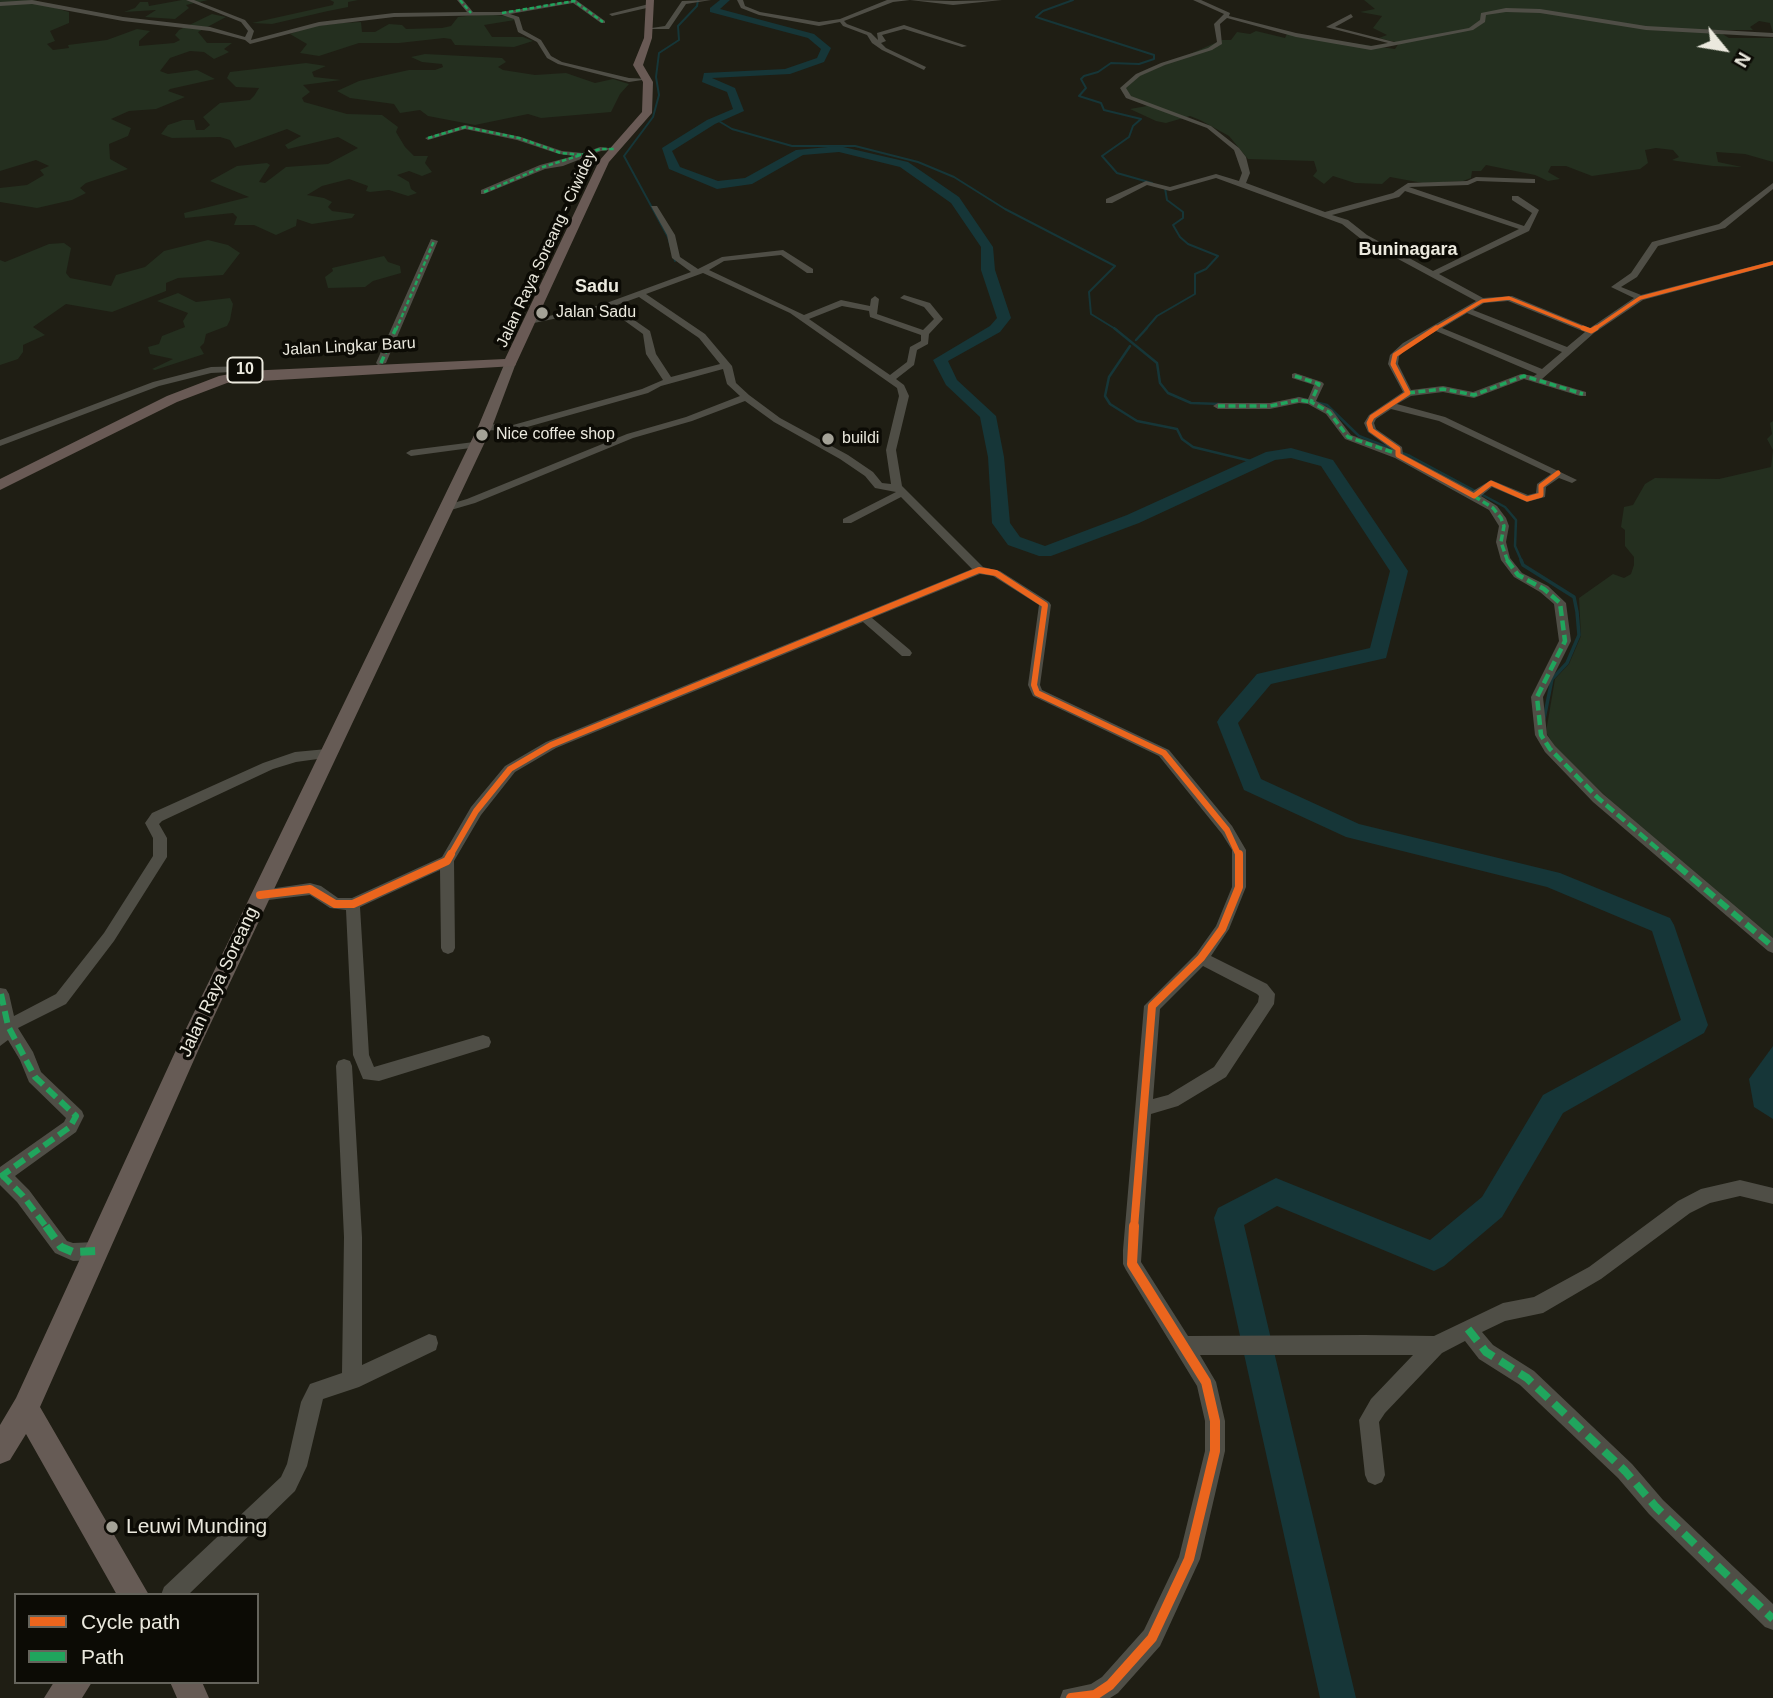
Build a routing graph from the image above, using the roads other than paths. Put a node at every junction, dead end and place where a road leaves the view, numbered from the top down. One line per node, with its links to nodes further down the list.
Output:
1 (189, 0): 29 (street)
2 (460, 0): 16 (street)
3 (583, 0): 10 (street)
4 (740, 0): 24 (street)
5 (892, 0): 6 (street); 15 (street)
6 (907, 0)
7 (913, 0): 8 (street)
8 (999, 0)
9 (1196, 0): 21 (street)
10 (573, 1): 17 (street); 23 (street)
11 (702, 1): 25 (street)
12 (649, 3): 18 (street); 25 (highway, Jalan Raya Soreang - Ciwidey)
13 (0, 4): 29 (street)
14 (843, 8): 15 (street)
15 (861, 12): 22 (street)
16 (471, 13): 17 (street); 29 (street)
17 (502, 13): 34 (street)
18 (612, 14)
19 (812, 15): 24 (street)
20 (1351, 16): 31 (street)
21 (1228, 17): 27 (street); 39 (street)
22 (841, 20): 24 (street); 30 (street)
23 (603, 22)
24 (828, 22)
25 (648, 29): 34 (highway, Jalan Raya Soreang - Ciwidey)
26 (1310, 30): 27 (street)
27 (1283, 32): 31 (street)
28 (1773, 35): 31 (street)
29 (247, 39)
30 (874, 42): 32 (street); 33 (street)
31 (1400, 42)
32 (964, 46)
33 (924, 68)
34 (646, 79): 36 (highway, Jalan Raya Soreang - Ciwidey)
35 (428, 138): 37 (street)
36 (614, 149): 37 (street); 60 (highway, Jalan Raya Soreang - Ciwidey)
37 (583, 155): 42 (street)
38 (1532, 181): 41 (street)
39 (1242, 184): 44 (street); 46 (street)
40 (1773, 185): 55 (street)
41 (1404, 188): 46 (street); 47 (street)
42 (484, 192)
43 (1515, 198): 47 (street)
44 (1109, 201)
45 (654, 208): 50 (street)
46 (1326, 214): 52 (street)
47 (1525, 229): 52 (street)
48 (434, 241): 66 (street)
49 (1773, 263): 55 (street)
50 (701, 271): 51 (street); 53 (street); 59 (street)
51 (810, 271)
52 (1435, 273): 56 (street)
53 (641, 294): 57 (street); 67 (street)
54 (904, 298): 63 (street)
55 (1640, 299): 62 (street)
56 (1482, 301): 58 (street); 62 (street)
57 (608, 305): 60 (street); 72 (street)
58 (1467, 310): 61 (street); 64 (street)
59 (803, 318): 63 (street); 71 (street)
60 (529, 321): 65 (highway, Jalan Raya Soreang - Ciwidey)
61 (1436, 328): 70 (street); 73 (street)
62 (1591, 331): 64 (street)
63 (925, 334): 71 (street)
64 (1568, 351): 70 (street)
65 (512, 360): 66 (highway, Jalan Lingkar Baru / 10); 79 (main road, Jalan Raya Soreang); 87 (highway, Jalan Lingkar Baru / 10)
66 (381, 363): 68 (highway, Jalan Lingkar Baru / 10)
67 (726, 365): 72 (street); 75 (street)
68 (249, 369): 80 (street); 85 (highway, Jalan Lingkar Baru / 10)
69 (1295, 376): 76 (street)
70 (1540, 376): 73 (street); 74 (street)
71 (890, 380): 88 (street)
72 (669, 381): 79 (street)
73 (1408, 393): 77 (street)
74 (1583, 394)
75 (746, 397): 88 (street); 90 (street)
76 (1312, 400): 78 (street); 83 (street)
77 (1388, 405): 83 (street); 84 (street)
78 (1218, 406)
79 (485, 426): 81 (main road, Jalan Raya Soreang)
80 (0, 443)
81 (474, 445): 82 (street); 90 (main road, Jalan Raya Soreang)
82 (411, 453)
83 (1398, 453): 89 (street)
84 (1558, 473): 86 (street); 89 (street)
85 (0, 477)
86 (1572, 480)
87 (0, 485)
88 (899, 490): 91 (street); 92 (street)
89 (1478, 494): 99 (street)
90 (444, 509): 95 (main road, Jalan Raya Soreang)
91 (847, 521)
92 (979, 570): 93 (street); 101 (street)
93 (864, 617): 94 (street); 96 (street)
94 (906, 653)
95 (327, 754): 97 (main road, Jalan Raya Soreang); 103 (street)
96 (447, 861): 98 (street); 100 (street)
97 (260, 895): 98 (street); 109 (main road, Jalan Raya Soreang)
98 (353, 904): 104 (street)
99 (1773, 947)
100 (448, 948)
101 (1201, 958): 106 (street); 106 (street)
102 (1, 994): 103 (street)
103 (7, 1032): 107 (street)
104 (484, 1042)
105 (344, 1066): 114 (street)
106 (1146, 1108): 112 (street)
107 (1, 1176): 109 (street)
108 (1773, 1196): 110 (street)
109 (96, 1251): 115 (main road, Jalan Raya Soreang)
110 (1468, 1329): 113 (street); 120 (street)
111 (429, 1343): 114 (street)
112 (1186, 1346): 113 (street); 123 (street)
113 (1435, 1346): 117 (street)
114 (352, 1380): 119 (street)
115 (26, 1408): 116 (main road, Jalan Raya Soreang); 118 (main road)
116 (0, 1450)
117 (1375, 1475)
118 (133, 1593)
119 (174, 1593)
120 (1773, 1619)
121 (75, 1684): 122 (main road)
122 (59, 1698)
123 (1071, 1698)

